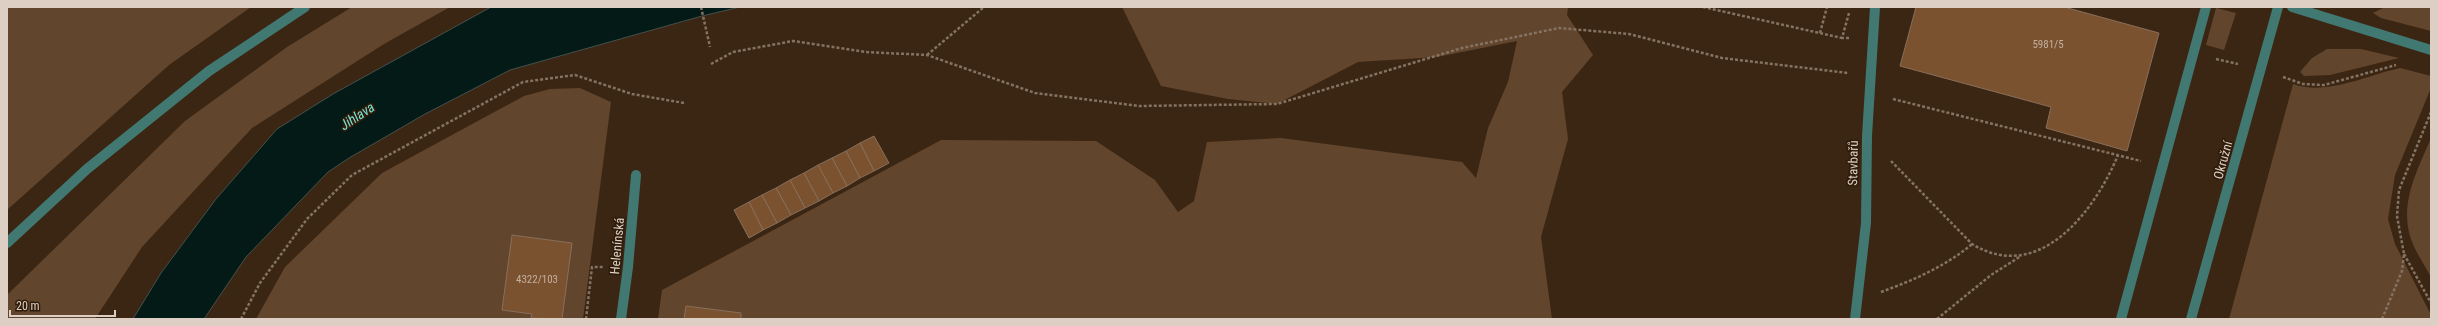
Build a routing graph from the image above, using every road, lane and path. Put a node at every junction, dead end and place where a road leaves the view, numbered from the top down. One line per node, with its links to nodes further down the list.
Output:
1 (305, 7): 28 (street)
2 (702, 7): 13 (path)
3 (984, 7): 16 (path)
4 (1703, 7): 5 (path)
5 (1708, 7): 11 (path)
6 (1827, 7): 11 (path)
7 (1875, 7): 20 (street, Stavbařů)
8 (2206, 7): 15 (street)
9 (2278, 7): 19 (street, Okružní)
10 (2292, 7): 14 (street)
11 (1820, 33): 12 (path)
12 (1842, 38)
13 (710, 47)
14 (2431, 50)
15 (2194, 53): 19 (path); 40 (street)
16 (927, 55): 18 (path); 20 (path)
17 (2402, 63): 19 (path)
18 (711, 64)
19 (2262, 70): 41 (street, Okružní)
20 (1870, 76): 21 (street, Stavbařů)
21 (1869, 92): 24 (street, Stavbařů); 25 (path)
22 (684, 103): 35 (path)
23 (2431, 112): 30 (path)
24 (1867, 136): 29 (path); 33 (street, Stavbařů)
25 (2118, 155): 26 (path); 31 (path)
26 (2140, 161)
27 (636, 175): 32 (street, Helenínská)
28 (7, 243)
29 (1972, 244): 31 (path); 33 (path)
30 (2404, 254): 34 (path); 42 (path)
31 (2022, 256): 39 (path)
32 (628, 267): 36 (path); 37 (street, Helenínská)
33 (1858, 300): 38 (street, Stavbařů)
34 (2431, 304)
35 (241, 319)
36 (586, 319)
37 (621, 319)
38 (1855, 319)
39 (1937, 319)
40 (2121, 319)
41 (2191, 319)
42 (2382, 319)

